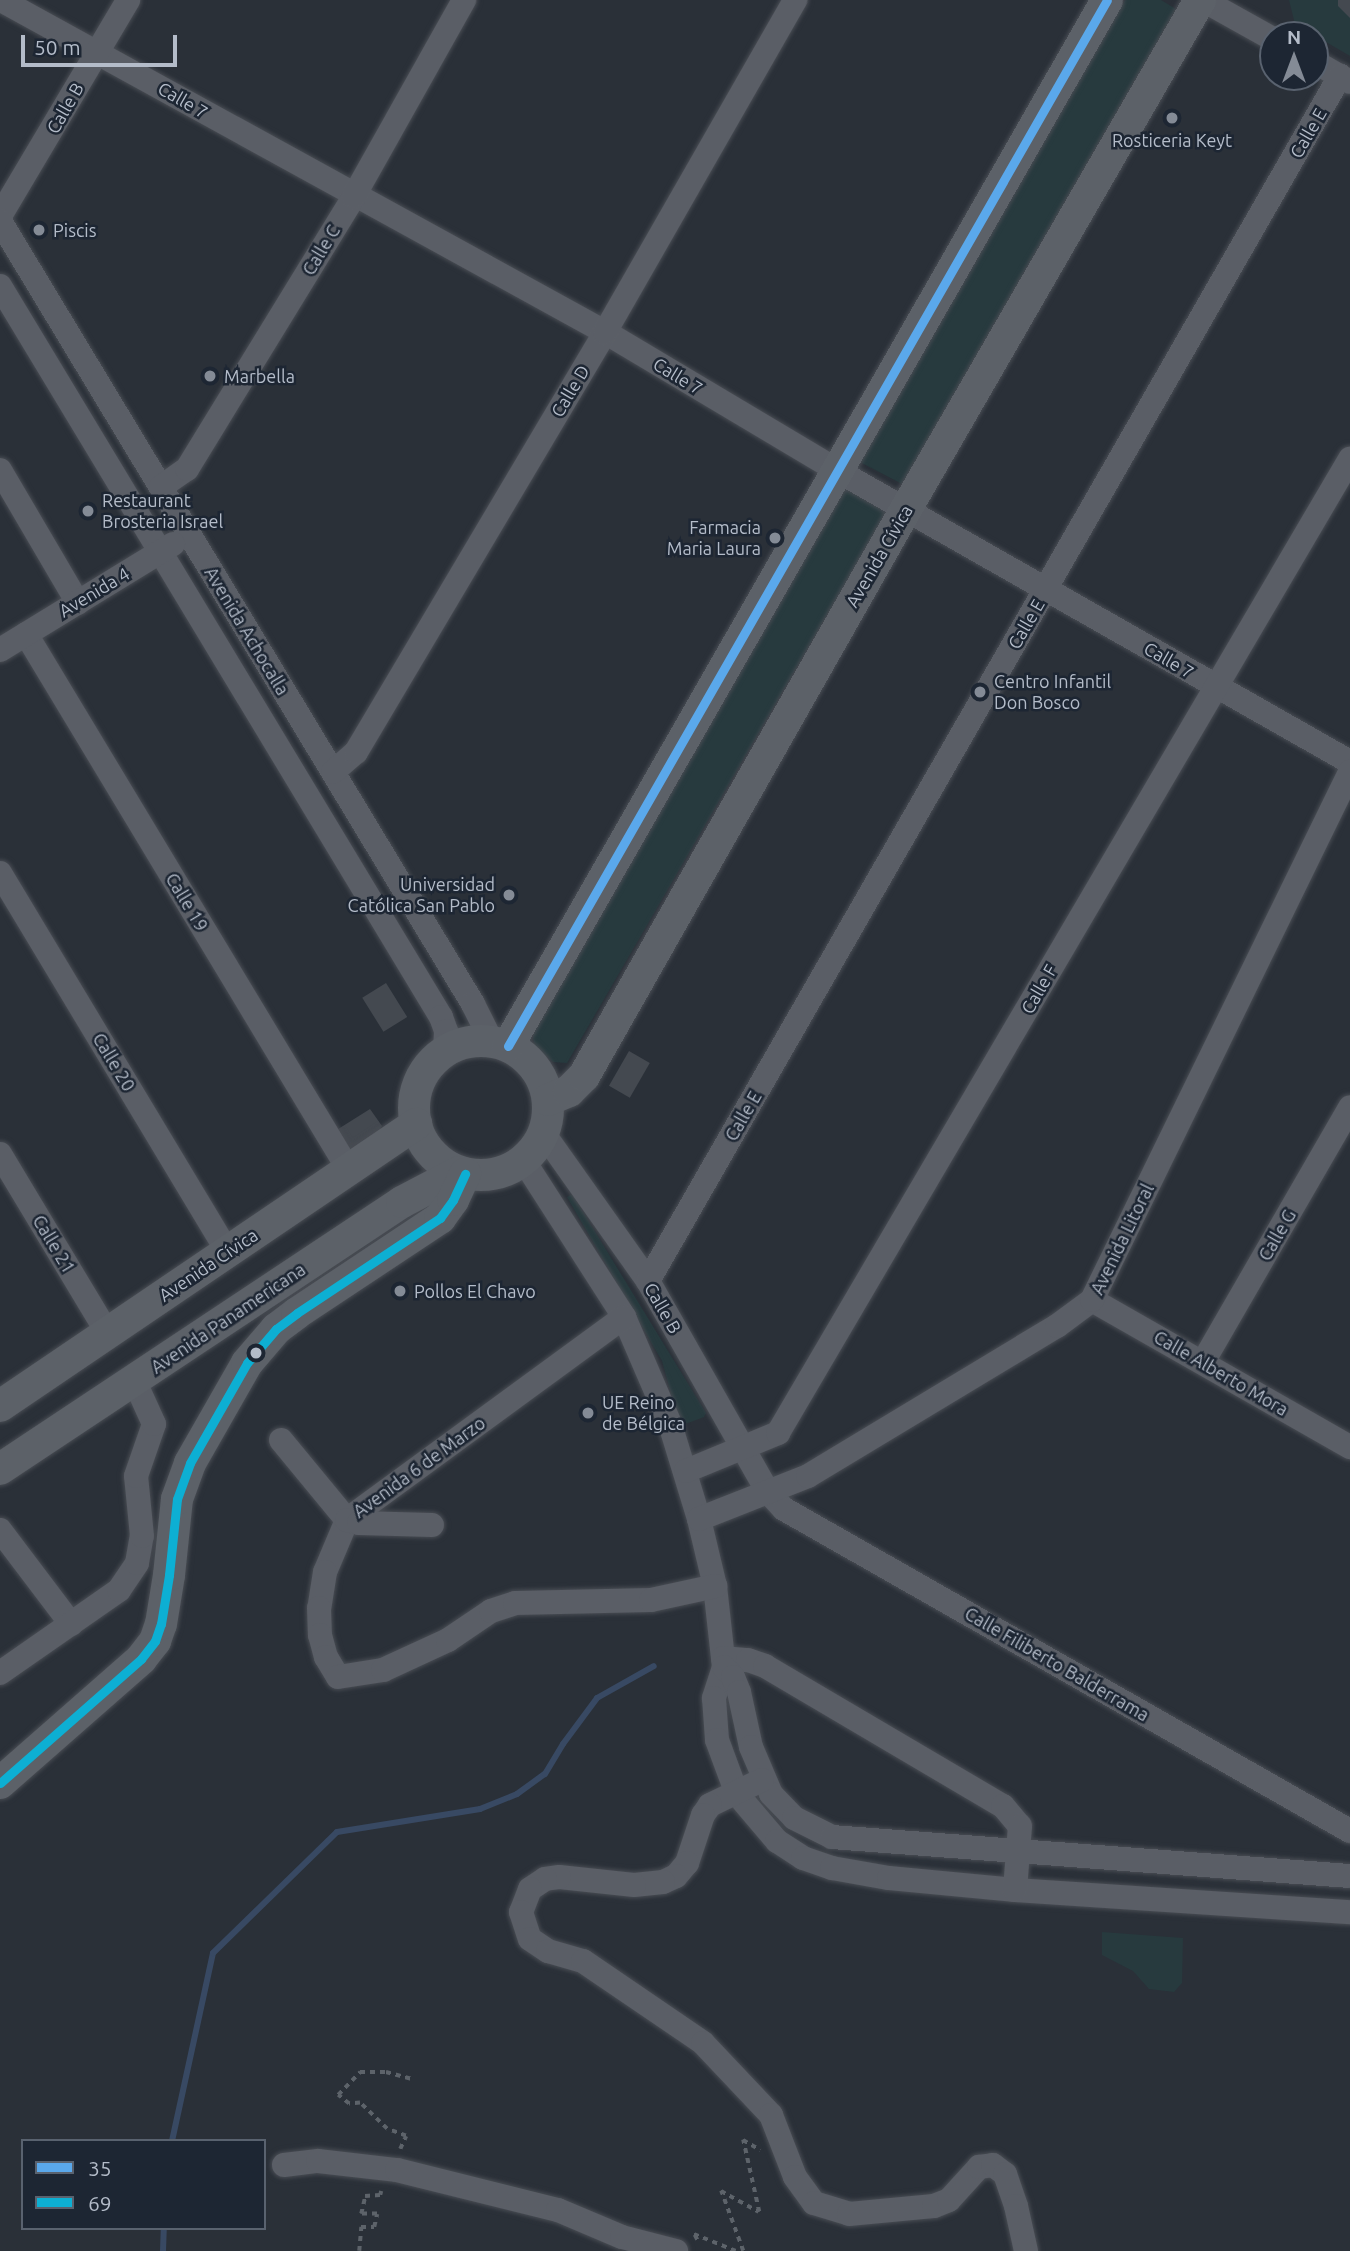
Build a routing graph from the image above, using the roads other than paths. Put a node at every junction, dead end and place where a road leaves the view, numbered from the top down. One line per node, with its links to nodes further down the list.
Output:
1 (1, 0): 8 (street, Calle 7)
2 (128, 0): 8 (street, Calle B)
3 (464, 0): 11 (street, Calle C)
4 (795, 0): 14 (street, Calle D)
5 (1107, 0): 17 (main road)
6 (1201, 0): 7 (street); 19 (main road, Avenida Cívica)
7 (1259, 31)
8 (98, 51): 11 (street, Calle 7); 12 (street, Calle B)
9 (1329, 70): 10 (street)
10 (1345, 79): 22 (street, Calle E)
11 (354, 196): 14 (street, Calle 7); 18 (street, Calle C)
12 (0, 218): 18 (street, Avenida Achocalla)
13 (0, 286): 21 (street, Avenida Achocalla)
14 (605, 332): 17 (street, Calle 7); 28 (street, Calle D)
15 (1350, 458): 26 (street, Calle F)
16 (0, 470): 23 (street)
17 (838, 471): 19 (street, Calle 7); 31 (main road)
18 (161, 487): 20 (street, Avenida Achocalla)
19 (906, 509): 22 (street, Calle 7); 33 (main road, Avenida Cívica)
20 (189, 535): 21 (street, Avenida 4); 28 (street, Avenida Achocalla)
21 (161, 552): 23 (street, Avenida 4); 32 (street, Avenida Achocalla)
22 (1046, 588): 26 (street, Calle 7); 42 (street, Calle E)
23 (78, 603): 24 (street, Avenida 4)
24 (26, 634): 25 (street, Avenida 4); 39 (street, Calle 19)
25 (0, 650)
26 (1216, 687): 27 (street, Calle 7); 51 (street, Calle F)
27 (1350, 762)
28 (332, 772): 31 (street, Avenida Achocalla)
29 (1350, 772): 43 (street, Avenida Litoral)
30 (0, 873): 41 (street, Calle 20)
31 (500, 1044): 32 (main road); 33 (main road)
32 (444, 1052): 35 (main road)
33 (548, 1100): 36 (main road)
34 (1350, 1107): 46 (street, Calle G)
35 (416, 1124): 39 (main road, Avenida Cívica); 40 (main road)
36 (544, 1134): 38 (main road); 42 (street, Calle B)
37 (0, 1154): 45 (street, Calle 21)
38 (524, 1161): 40 (main road); 44 (street)
39 (349, 1170): 41 (main road, Avenida Cívica)
40 (462, 1173): 47 (main road, Avenida Panamericana); 64 (main road)
41 (228, 1252): 45 (main road, Avenida Cívica)
42 (649, 1281): 51 (street, Calle B)
43 (1092, 1300): 46 (street, Calle Alberto Mora); 54 (street, Avenida Litoral)
44 (624, 1317): 53 (street); 56 (street, Avenida 6 de Marzo)
45 (108, 1334): 48 (main road, Avenida Cívica)
46 (1203, 1362): 50 (street, Calle Alberto Mora)
47 (134, 1380): 52 (main road, Avenida Panamericana); 60 (street)
48 (0, 1406)
49 (281, 1440): 56 (street)
50 (1350, 1447)
51 (742, 1449): 53 (street, Calle F); 54 (street, Calle B)
52 (0, 1469)
53 (686, 1471): 55 (street)
54 (768, 1492): 55 (street, Avenida Litoral); 66 (street, Calle Filiberto Balderrama)
55 (699, 1519): 59 (street)
56 (347, 1520): 57 (street); 59 (street, Avenida 6 de Marzo)
57 (432, 1525)
58 (0, 1530): 60 (street)
59 (715, 1586): 61 (street)
60 (71, 1624): 62 (street)
61 (723, 1662): 63 (street); 65 (street); 67 (street)
62 (0, 1673)
63 (762, 1780): 65 (street); 67 (street)
64 (0, 1783)
65 (737, 1794): 69 (street); 73 (street)
66 (1350, 1831)
67 (1018, 1853): 68 (street); 69 (street)
68 (1350, 1876)
69 (1015, 1890): 70 (street)
70 (1350, 1912)
71 (284, 2165): 72 (street)
72 (687, 2247)
73 (1026, 2251)

